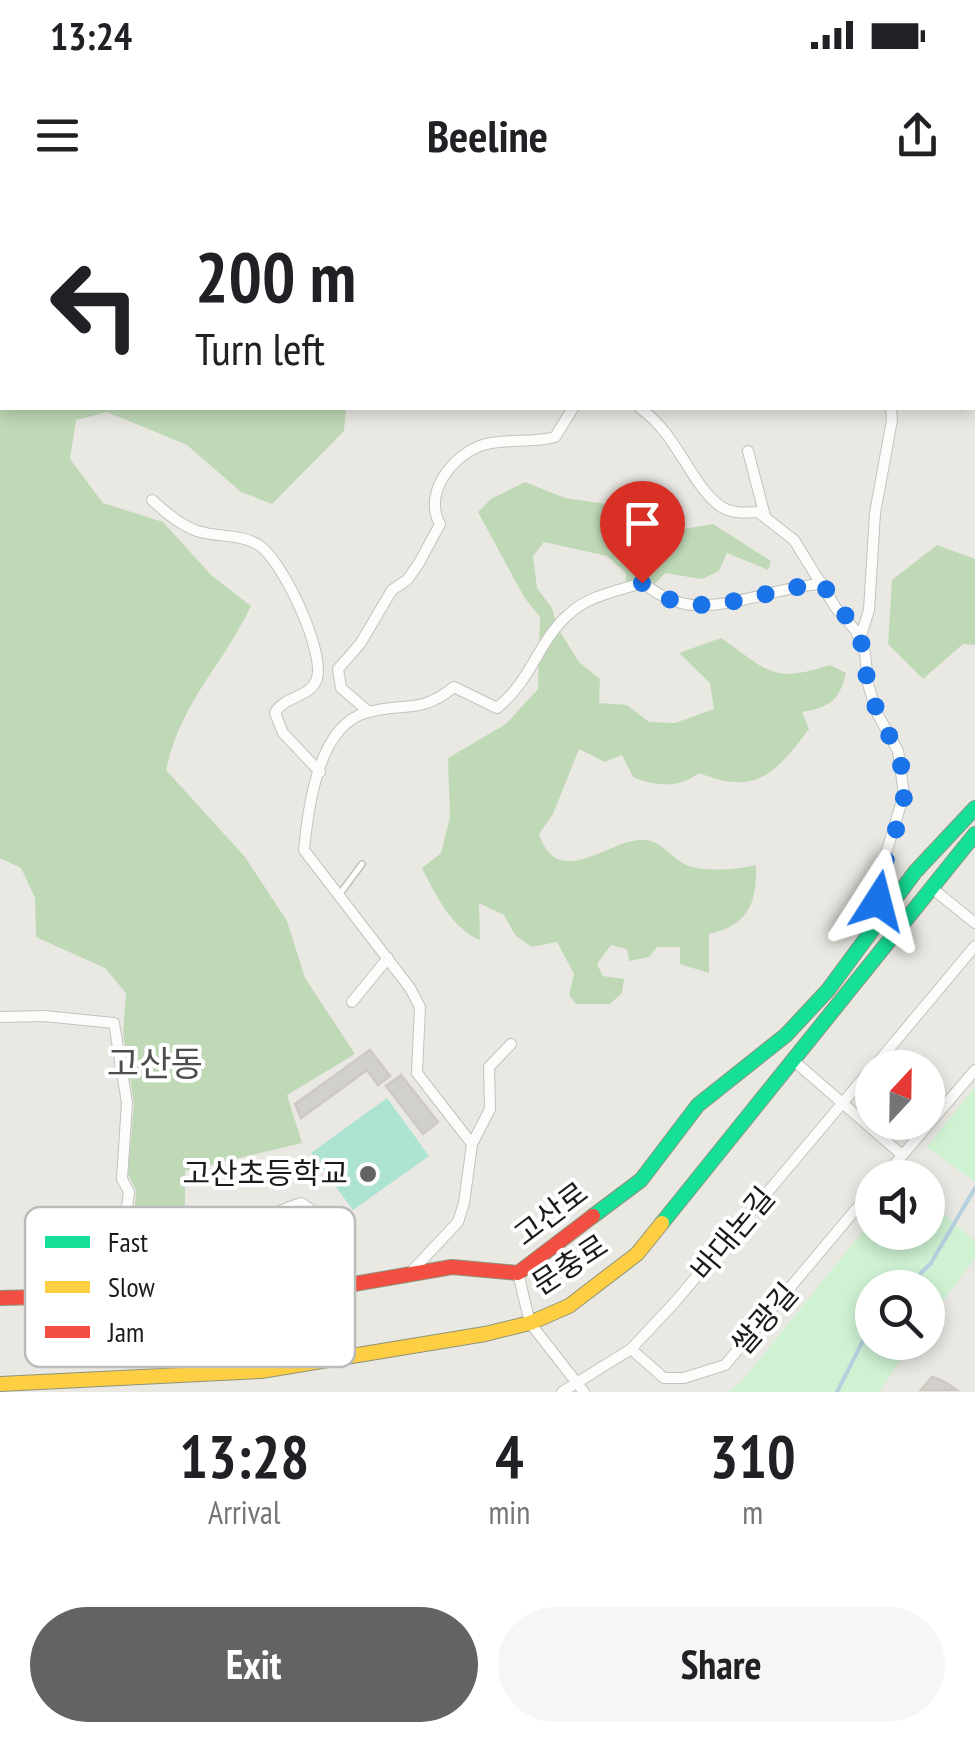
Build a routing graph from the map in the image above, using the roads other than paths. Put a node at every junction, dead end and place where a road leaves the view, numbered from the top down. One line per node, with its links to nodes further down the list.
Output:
1 (571, 410): 9 (street)
2 (643, 410): 6 (street)
3 (890, 410): 8 (street)
4 (748, 450): 6 (street)
5 (152, 500): 10 (street)
6 (764, 516): 7 (street)
7 (823, 584): 8 (street); 9 (street)
8 (860, 640): 16 (street)
9 (369, 712): 10 (street)
10 (320, 772): 15 (street)
11 (975, 808): 16 (street, 고산로)
12 (975, 834): 14 (street, 문충로)
13 (362, 864): 15 (lane)
14 (932, 889): 17 (street); 24 (street, 문충로)
15 (339, 895): 19 (street)
16 (877, 923): 33 (street, 고산로)
17 (975, 923)
18 (975, 946): 23 (street, 바대논길)
19 (388, 958): 20 (street); 28 (street)
20 (352, 1002)
21 (0, 1017): 31 (street)
22 (512, 1044): 28 (street)
23 (888, 1050)
24 (794, 1061): 27 (street); 38 (street, 문충로)
25 (975, 1070): 29 (street)
26 (855, 1089): 27 (street, 바대논길)
27 (842, 1104): 29 (street); 39 (street, 바대논길)
28 (472, 1144): 34 (street)
29 (902, 1155): 30 (street)
30 (898, 1160)
31 (126, 1207)
32 (855, 1210): 39 (street, 쌀광길)
33 (518, 1273): 34 (street, 고산로); 38 (street)
34 (409, 1274): 35 (street, 고산로)
35 (355, 1284)
36 (25, 1297): 37 (street, 고산로)
37 (0, 1298)
38 (530, 1322): 40 (street, 문충로); 44 (street)
39 (632, 1348): 44 (street, 바대논길)
40 (355, 1355)
41 (285, 1367): 43 (street, 문충로)
42 (0, 1384): 43 (street, 문충로)
43 (18, 1388)
44 (581, 1388): 45 (street, 바대논길)
45 (562, 1392)

